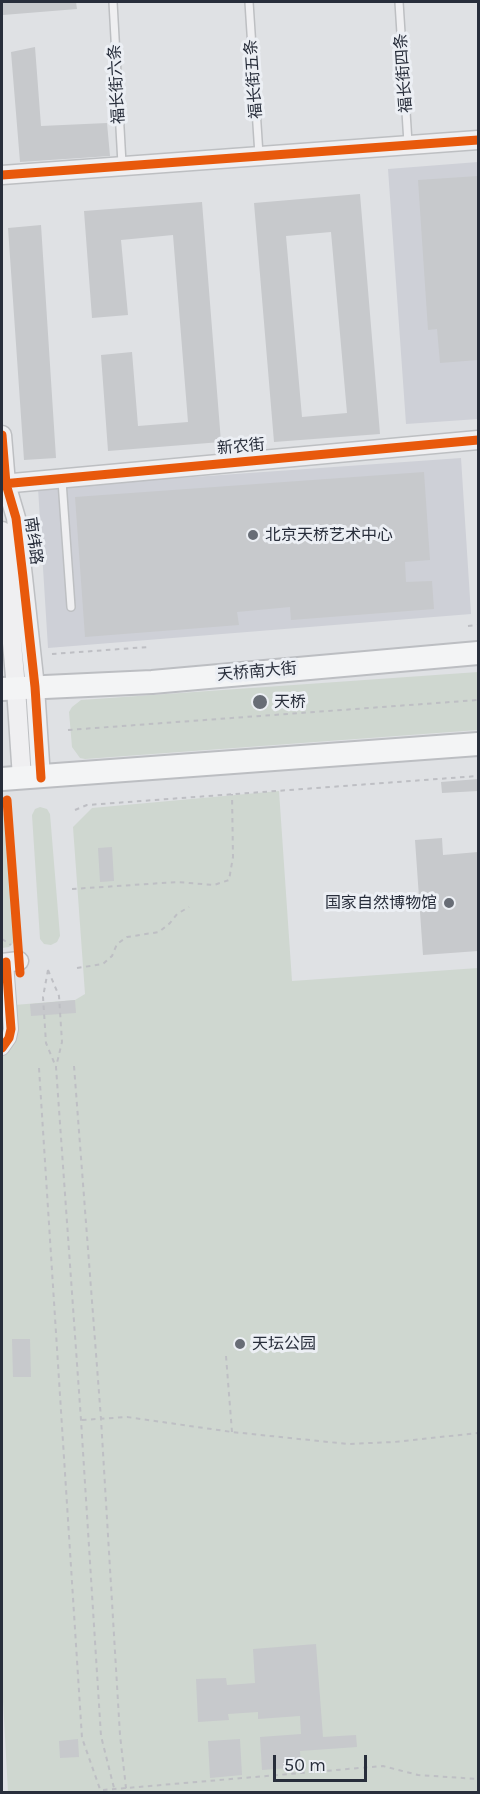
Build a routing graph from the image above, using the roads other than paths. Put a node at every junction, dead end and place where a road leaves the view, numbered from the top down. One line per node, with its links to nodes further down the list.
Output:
1 (112, 2): 7 (lane, 福长街六条)
2 (249, 2): 6 (lane, 福长街五条)
3 (399, 2): 5 (lane, 福长街四条)
4 (478, 140): 5 (street)
5 (408, 145): 6 (street)
6 (260, 156): 7 (street)
7 (122, 166): 8 (street)
8 (2, 175)
9 (2, 435): 12 (street, 南纬路)
10 (478, 440): 11 (street, 新农街)
11 (62, 478): 12 (street, 新农街); 16 (lane)
12 (4, 484): 13 (street, 南纬路); 15 (street, 南纬路)
13 (2, 511)
14 (2, 531): 15 (street, 南纬路)
15 (10, 578): 18 (street, 南纬路)
16 (71, 607)
17 (478, 653): 18 (main road, 天桥南大街)
18 (18, 688): 20 (street, 南纬路)
19 (478, 744): 20 (main road)
20 (22, 778)
21 (11, 954): 22 (street)
22 (2, 1048)

